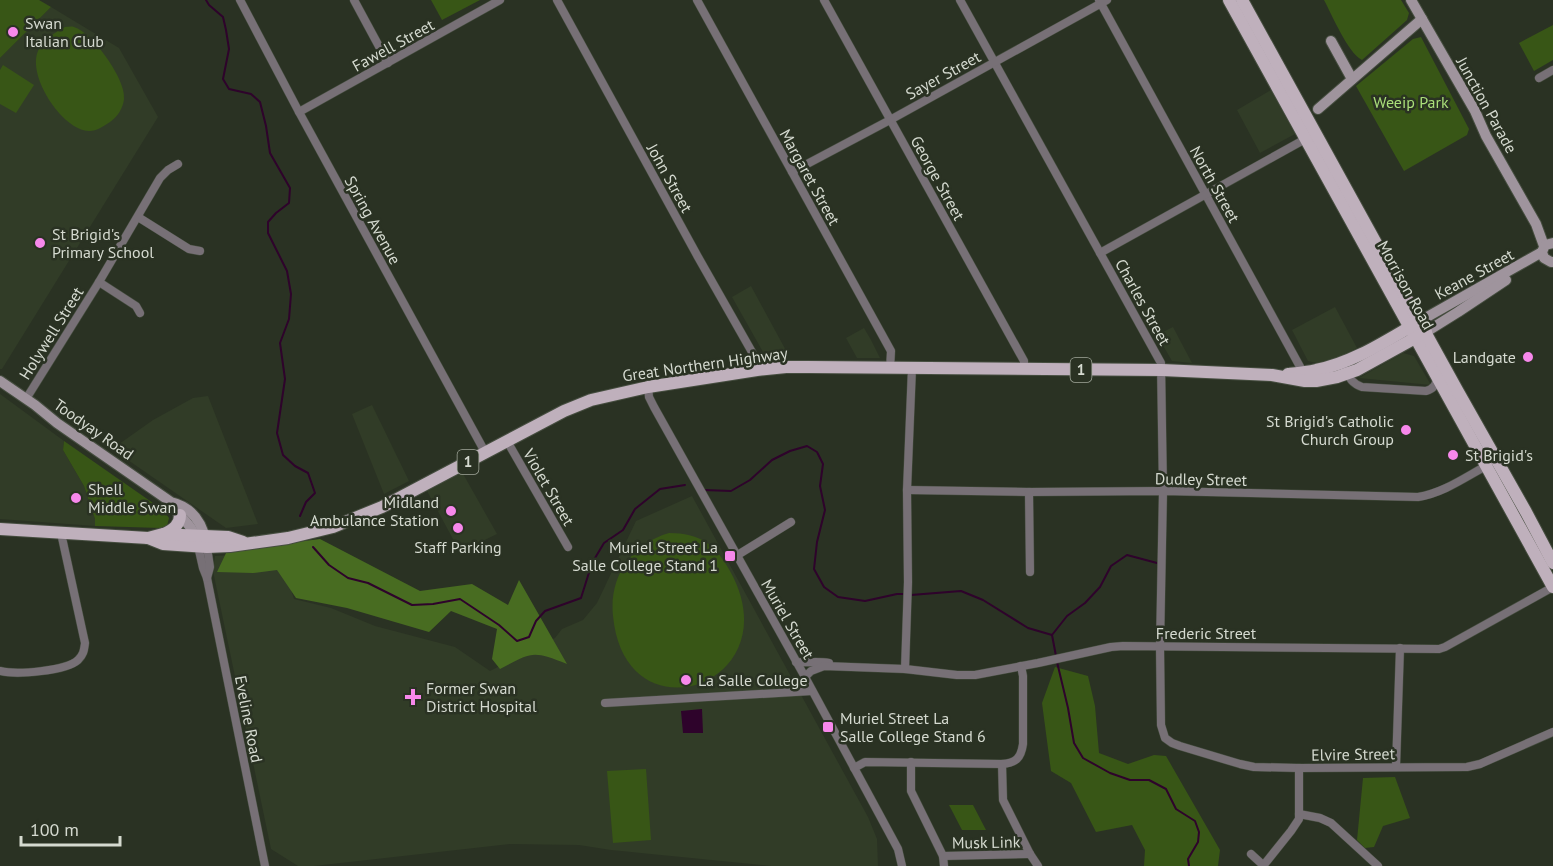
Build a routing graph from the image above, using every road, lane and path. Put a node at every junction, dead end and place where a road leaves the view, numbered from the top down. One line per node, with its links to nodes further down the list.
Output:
1 (240, 0): 20 (street, Spring Avenue)
2 (354, 0): 15 (street)
3 (500, 0): 15 (street, Fawell Street)
4 (557, 0): 36 (street, John Street)
5 (697, 0): 24 (street, Margaret Street)
6 (824, 0): 21 (street, George Street)
7 (960, 0): 14 (street, Charles Street)
8 (1229, 0): 22 (main road, Morrison Road)
9 (1242, 0): 22 (main road, Morrison Road)
10 (1411, 0): 12 (street, Junction Parade)
11 (1102, 1): 14 (street, Sayer Street); 25 (street, North Street)
12 (1422, 20): 18 (street); 29 (street, Junction Parade)
13 (1331, 41): 18 (street)
14 (995, 62): 21 (street, Sayer Street); 28 (street, Charles Street)
15 (388, 63): 20 (street, Fawell Street)
16 (1553, 70): 17 (street)
17 (1539, 78)
18 (1352, 79): 19 (street)
19 (1318, 109)
20 (299, 112): 45 (street, Spring Avenue)
21 (890, 120): 24 (street, Sayer Street); 37 (street, George Street)
22 (1311, 136): 25 (street); 32 (main road, Morrison Road)
23 (178, 164): 26 (street, Holywell Street)
24 (792, 172): 35 (street, Margaret Street)
25 (1206, 195): 28 (street); 39 (street, North Street)
26 (138, 217): 27 (street); 30 (street, Holywell Street)
27 (200, 251)
28 (1100, 253): 38 (street, Charles Street)
29 (1549, 254): 32 (street, Keane Street)
30 (99, 282): 31 (street); 43 (street, Holywell Street)
31 (140, 313)
32 (1418, 329): 34 (main road, Great Northern Highway / 1); 40 (main road, Morrison Road); 60 (main road, Morrison Road)
33 (912, 368): 35 (main road, Great Northern Highway / 1); 37 (main road, Great Northern Highway / 1); 47 (street)
34 (1345, 368): 39 (main road, Great Northern Highway / 1); 40 (street)
35 (890, 369): 36 (main road, Great Northern Highway / 1)
36 (757, 370): 42 (main road, Great Northern Highway / 1)
37 (1024, 370): 38 (main road, Great Northern Highway / 1)
38 (1162, 370): 39 (main road, Great Northern Highway / 1); 48 (street, Charles Street)
39 (1304, 377)
40 (1438, 377): 46 (main road, Morrison Road)
41 (0, 381): 43 (street, Toodyay Road)
42 (648, 387): 44 (main road, Great Northern Highway / 1); 59 (street, Muriel Street)
43 (26, 399): 50 (street, Toodyay Road)
44 (507, 441): 45 (main road, Great Northern Highway / 1); 58 (street, Violet Street)
45 (485, 452): 57 (main road, Great Northern Highway / 1)
46 (1486, 466): 48 (street, Dudley Street); 62 (main road, Morrison Road)
47 (907, 490): 49 (street, Dudley Street); 68 (street)
48 (1163, 491): 49 (street, Dudley Street); 63 (street, Charles Street)
49 (1029, 492): 61 (street)
50 (171, 502): 51 (street, Toodyay Road); 57 (street, Toodyay Road)
51 (180, 515): 55 (main road); 57 (street, Toodyay Road)
52 (791, 522): 59 (street)
53 (0, 529): 54 (main road, Great Northern Highway / 1)
54 (61, 532): 56 (main road, Great Northern Highway / 1); 69 (street)
55 (163, 534): 56 (main road, Great Northern Highway / 1); 57 (main road, Great Northern Highway / 1)
56 (148, 538): 57 (main road, Great Northern Highway / 1)
57 (201, 541): 84 (street, Eveline Road)
58 (568, 547)
59 (736, 556): 65 (street, Muriel Street)
60 (1553, 563)
61 (1030, 572)
62 (1553, 587): 64 (street, Frederic Street)
63 (1160, 646): 64 (street, Frederic Street); 67 (street, Frederic Street); 73 (street, Charles Street)
64 (1400, 648): 77 (street)
65 (796, 662): 66 (street, Frederic Street); 70 (street, Muriel Street)
66 (846, 666): 68 (street, Frederic Street); 70 (street, Frederic Street)
67 (1021, 666): 68 (street, Frederic Street); 76 (street)
68 (904, 669)
69 (0, 671)
70 (805, 677): 71 (street, Muriel Street)
71 (812, 691): 72 (street); 78 (street, Muriel Street)
72 (605, 704)
73 (1161, 725): 79 (street, Elvire Street)
74 (1553, 732): 77 (street, Elvire Street)
75 (911, 762): 76 (street); 78 (street); 83 (street)
76 (1002, 764): 81 (street)
77 (1396, 767): 79 (street, Elvire Street)
78 (854, 768): 85 (street, Muriel Street)
79 (1299, 768): 80 (street)
80 (1299, 814): 88 (street); 89 (street)
81 (1030, 854): 83 (street, Musk Link); 87 (street)
82 (1251, 854): 88 (street)
83 (943, 856): 86 (street)
84 (265, 866)
85 (902, 866)
86 (944, 866)
87 (1038, 866)
88 (1263, 866)
89 (1378, 866)

